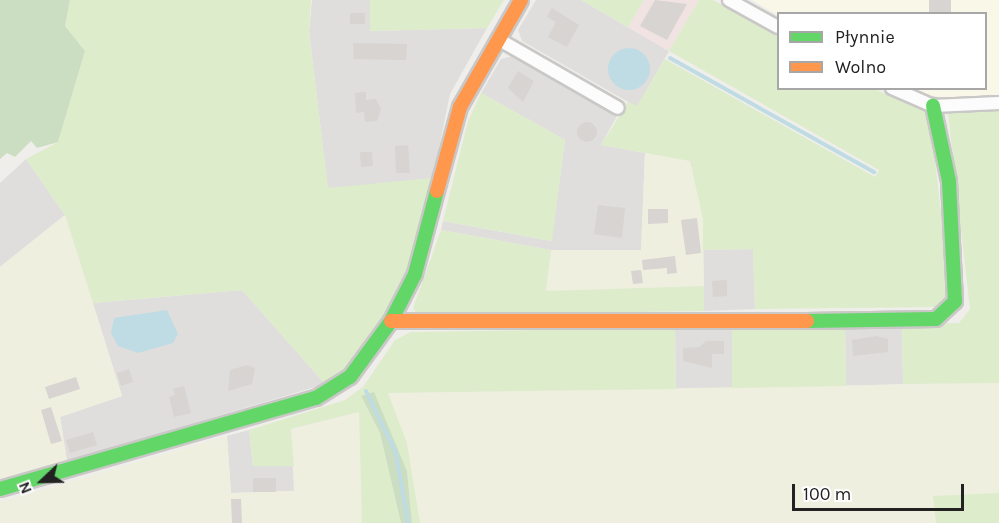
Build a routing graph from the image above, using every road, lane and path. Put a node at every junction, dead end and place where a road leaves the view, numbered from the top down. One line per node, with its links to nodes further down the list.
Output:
1 (521, 0): 4 (street)
2 (729, 0): 3 (street)
3 (777, 26)
4 (498, 39): 8 (street); 9 (street)
5 (897, 90): 7 (street)
6 (999, 103): 7 (street)
7 (933, 106): 9 (street)
8 (618, 108)
9 (391, 321): 10 (street)
10 (0, 489)

